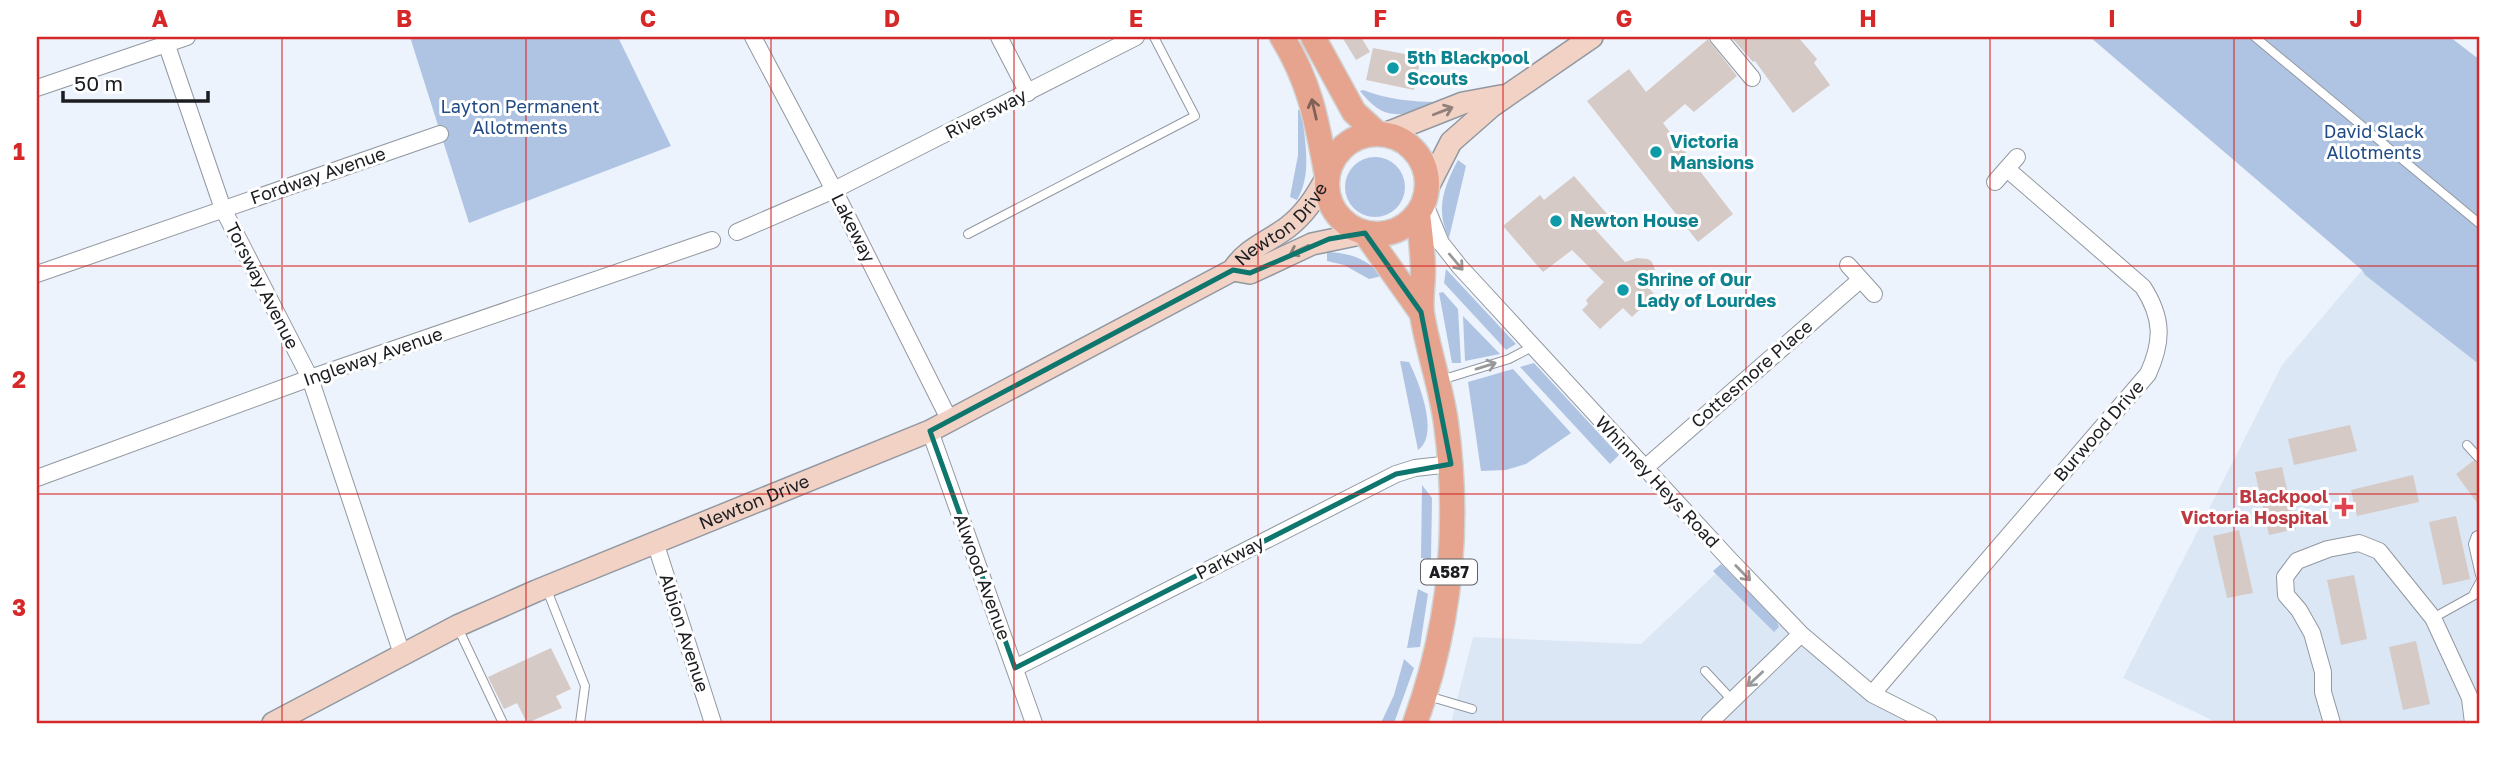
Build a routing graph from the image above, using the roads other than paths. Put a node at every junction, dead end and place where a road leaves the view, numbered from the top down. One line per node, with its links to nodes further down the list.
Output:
1 (187, 37): 11 (street)
2 (753, 37): 20 (street, Lakeway)
3 (999, 37): 14 (street)
4 (1136, 37): 14 (street, Riversway)
5 (1154, 37): 26 (lane)
6 (1282, 37): 18 (main road, one-way to 6)
7 (1313, 37): 17 (main road)
8 (1592, 37): 15 (main road)
9 (1718, 37): 12 (street)
10 (2255, 37): 23 (lane)
11 (165, 40): 13 (street); 22 (street, Torsway Avenue)
12 (1752, 78)
13 (37, 88)
14 (1028, 93): 20 (street, Riversway)
15 (1507, 95): 17 (main road, one-way to 15); 21 (main road)
16 (440, 134): 22 (street, Fordway Avenue)
17 (1380, 134): 18 (main road); 21 (main road)
18 (1327, 176): 25 (main road); 29 (main road, Newton Drive)
19 (1995, 181): 56 (street, Burwood Drive)
20 (834, 190): 24 (street); 37 (street, Lakeway)
21 (1423, 202): 25 (main road); 33 (main road, A587); 34 (street, Whinney Heys Road, one-way to 34)
22 (223, 209): 30 (street, Fordway Avenue); 35 (street, Torsway Avenue)
23 (2480, 224)
24 (737, 232)
25 (1365, 233): 29 (main road, Newton Drive, one-way to 29); 33 (main road, A587)
26 (968, 234)
27 (712, 240): 35 (street, Ingleway Avenue)
28 (1848, 265): 31 (street)
29 (1233, 270): 37 (main road, Newton Drive)
30 (37, 274)
31 (1860, 280): 32 (street); 42 (street, Cottesmore Place)
32 (1874, 294)
33 (1421, 312): 36 (main road, A587)
34 (1532, 348): 36 (lane, one-way to 34); 42 (street, Whinney Heys Road)
35 (310, 378): 43 (street, Ingleway Avenue); 53 (street, Torsway Avenue)
36 (1438, 380): 41 (main road, A587)
37 (950, 421): 38 (main road, Newton Drive)
38 (930, 431): 45 (main road, Newton Drive); 54 (street, Alwood Avenue)
39 (2467, 445): 40 (lane)
40 (2477, 457)
41 (1451, 464): 54 (street, Parkway); 57 (main road, A587)
42 (1645, 468): 52 (street, Whinney Heys Road, one-way to 52)
43 (37, 478)
44 (2480, 534): 46 (lane)
45 (655, 542): 48 (main road, Newton Drive); 63 (street, Albion Avenue)
46 (2480, 575)
47 (2480, 582): 49 (lane)
48 (546, 587): 51 (main road, Newton Drive); 62 (lane)
49 (2477, 594): 50 (lane)
50 (2433, 618): 68 (street); 69 (street)
51 (457, 626): 53 (main road, Newton Drive); 61 (lane)
52 (1801, 634): 56 (street, Whinney Heys Road); 58 (street, one-way to 58)
53 (402, 654): 60 (main road, Newton Drive)
54 (1015, 667): 64 (street, Alwood Avenue)
55 (1705, 671): 58 (lane)
56 (1872, 694): 67 (street, Whinney Heys Road)
57 (1425, 695): 59 (lane); 65 (main road, A587)
58 (1732, 700): 66 (street)
59 (1472, 709)
60 (272, 723)
61 (503, 723)
62 (580, 723)
63 (713, 723)
64 (1034, 723)
65 (1415, 723)
66 (1709, 723)
67 (1929, 723)
68 (2332, 723)
69 (2473, 723)

